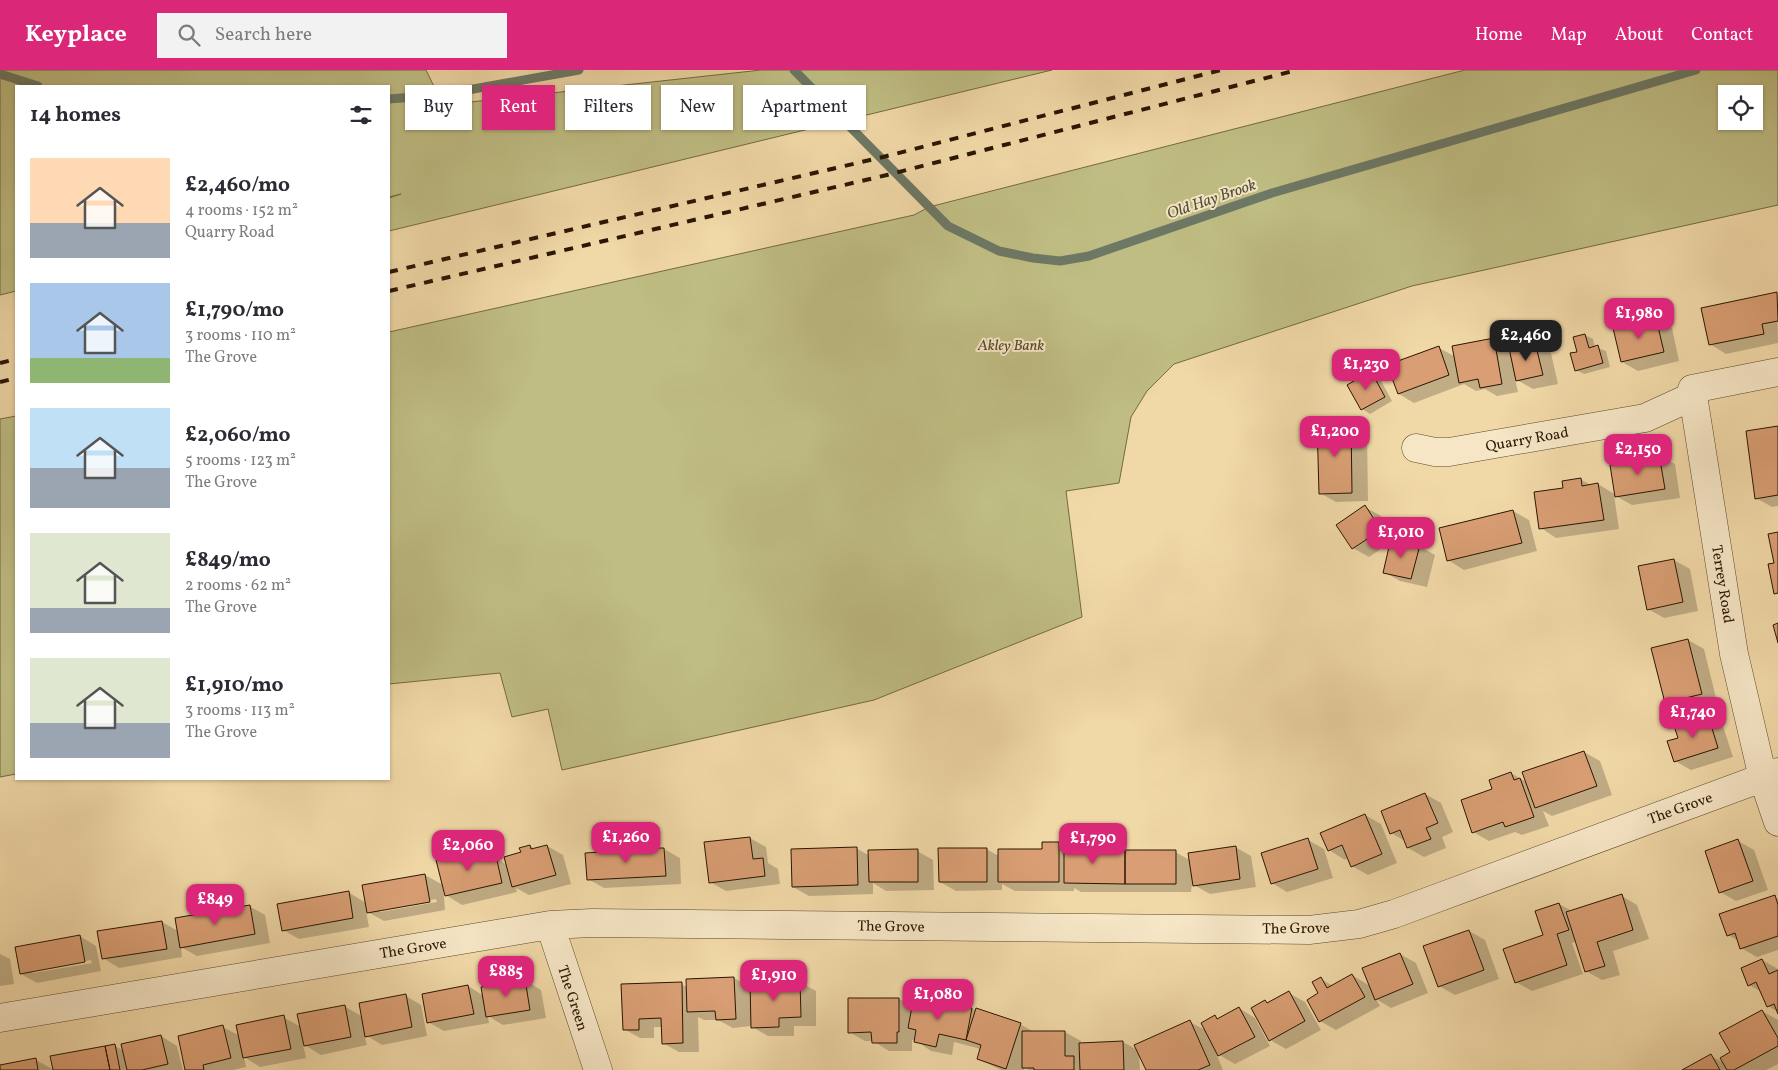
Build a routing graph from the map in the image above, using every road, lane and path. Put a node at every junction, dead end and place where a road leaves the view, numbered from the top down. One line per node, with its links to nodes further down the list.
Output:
1 (1778, 372): 2 (street, Quarry Road)
2 (1693, 393): 3 (street, Quarry Road); 4 (street, Terrey Road)
3 (1416, 448)
4 (1770, 775): 5 (street, Terrey Road); 6 (street, The Grove)
5 (1778, 822)
6 (550, 925): 7 (street, The Grove); 8 (street, The Green)
7 (0, 1018)
8 (598, 1070)

